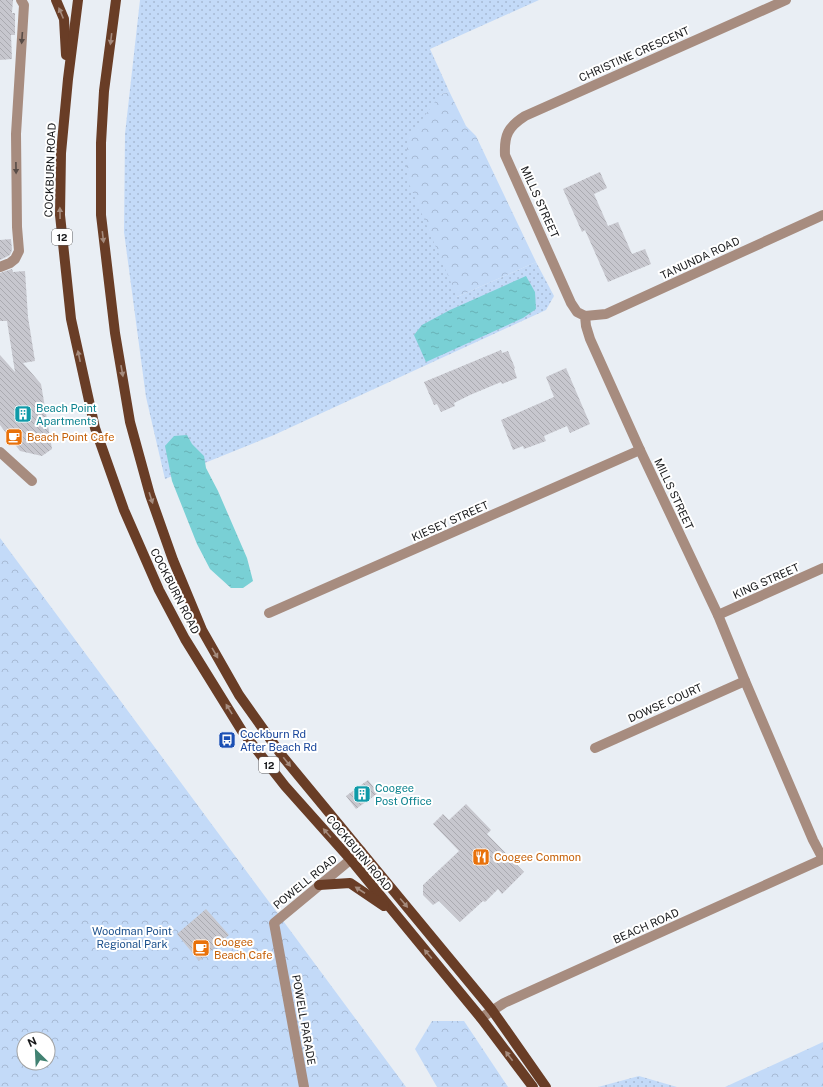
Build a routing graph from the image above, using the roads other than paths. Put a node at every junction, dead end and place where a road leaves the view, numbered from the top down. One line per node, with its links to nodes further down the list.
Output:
1 (21, 0): 9 (street, one-way to 9)
2 (56, 0): 6 (main road, one-way to 2)
3 (78, 0): 6 (main road, COCKBURN ROAD / 12)
4 (116, 0): 19 (main road, COCKBURN ROAD / 12, one-way to 19)
5 (786, 0): 7 (street, CHRISTINE CRESCENT)
6 (68, 79): 21 (main road, COCKBURN ROAD / 12, one-way to 6)
7 (505, 143): 10 (street, MILLS STREET)
8 (823, 216): 10 (street, TANUNDA ROAD)
9 (0, 267)
10 (585, 316): 11 (street, MILLS STREET)
11 (640, 450): 15 (street, KIESEY STREET); 16 (street, MILLS STREET)
12 (0, 452): 13 (street)
13 (32, 481)
14 (823, 568): 16 (street, KING STREET)
15 (269, 613)
16 (718, 615): 17 (street, MILLS STREET)
17 (745, 681): 18 (street, DOWSE COURT); 20 (street, MILLS STREET)
18 (594, 748)
19 (361, 851): 21 (street, POWELL ROAD); 25 (main road, COCKBURN ROAD / 12, one-way to 25)
20 (823, 859): 25 (street, BEACH ROAD)
21 (351, 860): 22 (street, POWELL ROAD); 23 (main road, COCKBURN ROAD / 12)
22 (319, 886): 23 (main road, one-way to 22); 24 (street, POWELL ROAD)
23 (393, 911): 26 (main road, COCKBURN ROAD / 12, one-way to 23)
24 (280, 958): 27 (street, POWELL PARADE)
25 (492, 1010): 26 (street, BEACH ROAD); 29 (main road, COCKBURN ROAD / 12)
26 (481, 1018): 28 (main road, COCKBURN ROAD / 12, one-way to 26)
27 (304, 1087)
28 (533, 1087)
29 (546, 1087)

